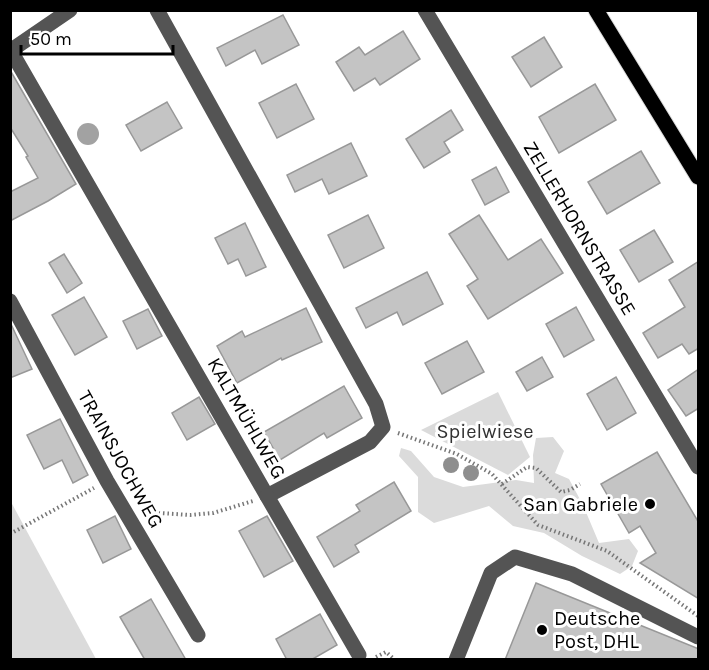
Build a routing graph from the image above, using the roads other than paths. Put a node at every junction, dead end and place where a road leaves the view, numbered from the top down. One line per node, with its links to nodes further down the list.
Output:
1 (70, 10): 5 (street)
2 (157, 10): 9 (street, KALTMÜHLWEG)
3 (425, 10): 8 (street, ZELLERHORNSTRASSE)
4 (596, 10): 6 (main road)
5 (11, 51): 9 (street, KALTMÜHLWEG)
6 (699, 177)
7 (10, 301): 10 (street, TRAINSJOCHWEG)
8 (699, 466)
9 (267, 496): 12 (street)
10 (198, 635)
11 (699, 637): 13 (street)
12 (364, 657)
13 (456, 660)

